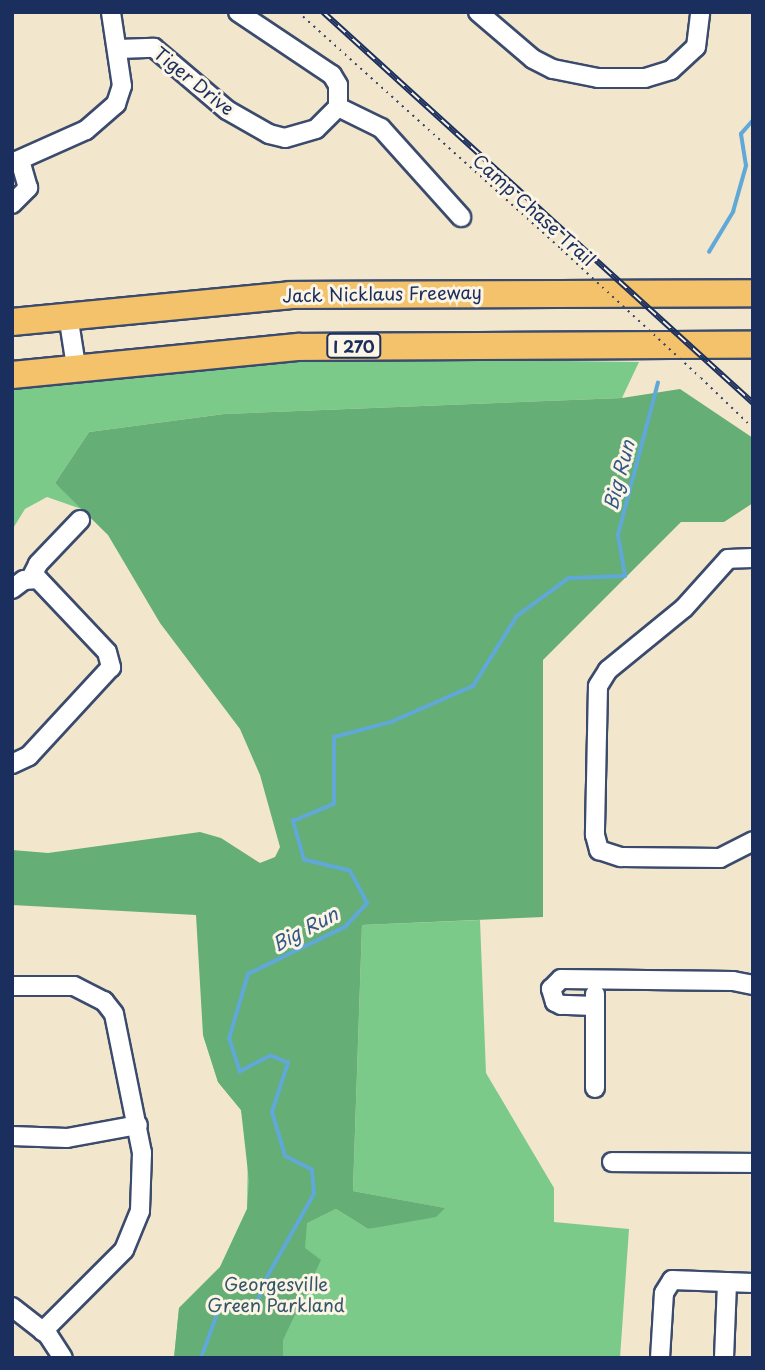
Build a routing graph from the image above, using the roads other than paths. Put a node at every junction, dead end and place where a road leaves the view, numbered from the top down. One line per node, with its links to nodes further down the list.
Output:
1 (111, 12): 5 (street)
2 (238, 12): 6 (street)
3 (478, 12): 4 (street)
4 (700, 12)
5 (118, 49): 6 (street, Tiger Drive); 7 (street)
6 (338, 107): 9 (street)
7 (15, 158): 8 (street)
8 (12, 204)
9 (461, 217)
10 (753, 293): 11 (highway, Jack Nicklaus Freeway)
11 (68, 315): 12 (highway, Jack Nicklaus Freeway); 14 (street)
12 (12, 322)
13 (753, 345): 14 (highway, I 270)
14 (76, 366): 15 (highway, I 270)
15 (12, 375)
16 (80, 520): 18 (street)
17 (746, 557): 21 (street)
18 (31, 578): 19 (street); 20 (street)
19 (12, 589)
20 (12, 764)
21 (753, 841)
22 (596, 980): 23 (street); 25 (street); 25 (street)
23 (753, 985)
24 (12, 986): 27 (street)
25 (594, 1006): 26 (street)
26 (595, 1088)
27 (138, 1125): 28 (street); 34 (street)
28 (12, 1136)
29 (612, 1162): 30 (street)
30 (753, 1163)
31 (727, 1282): 32 (street); 36 (street); 37 (street)
32 (753, 1283)
33 (12, 1307): 34 (street)
34 (43, 1331): 35 (street)
35 (62, 1358)
36 (660, 1358)
37 (724, 1358)

